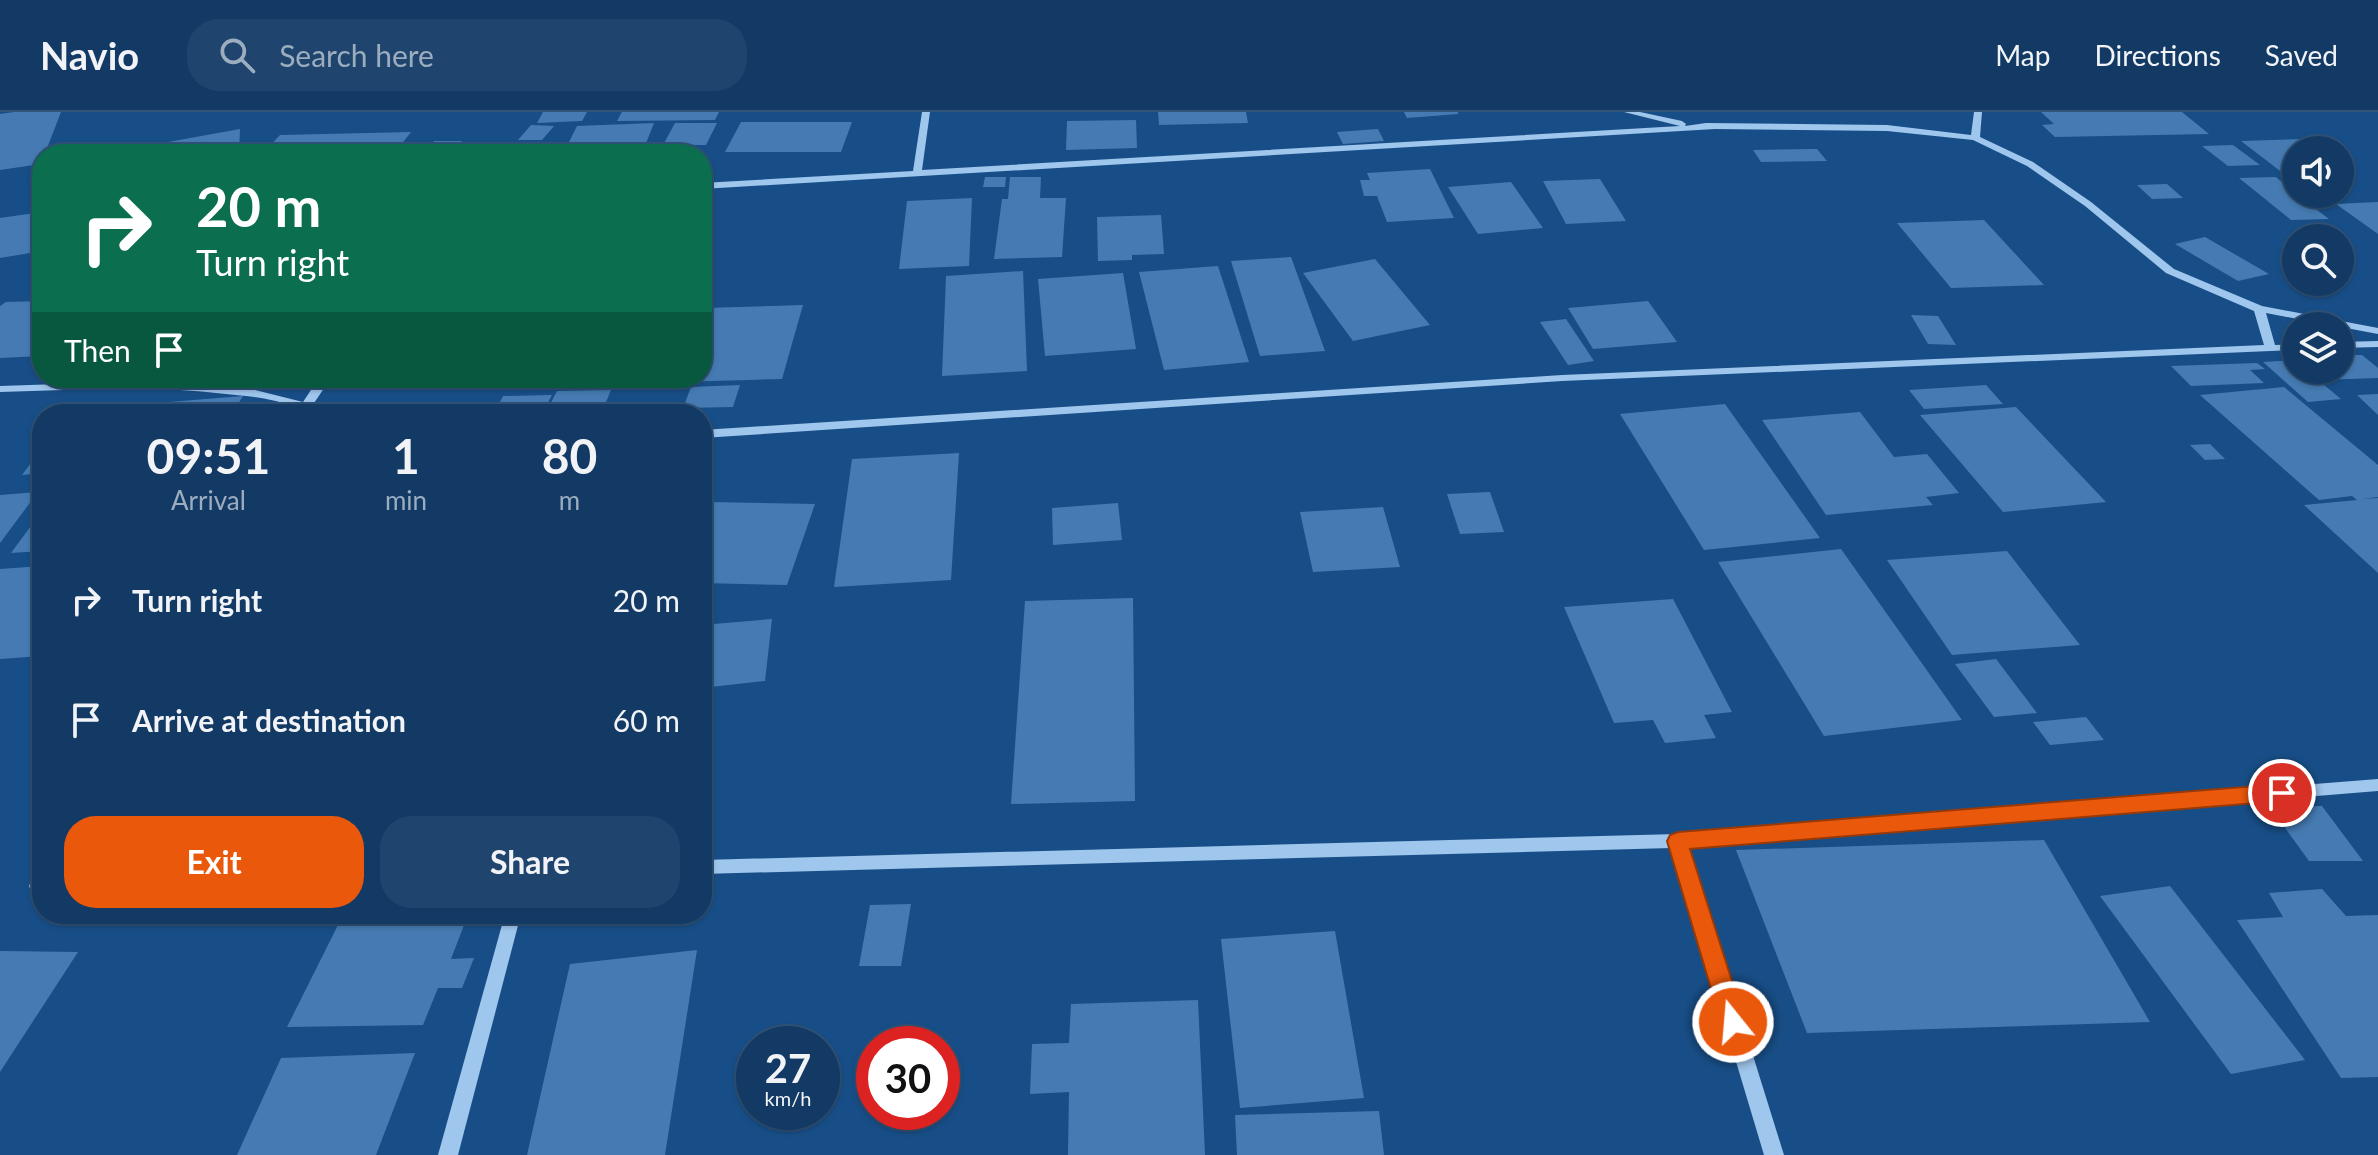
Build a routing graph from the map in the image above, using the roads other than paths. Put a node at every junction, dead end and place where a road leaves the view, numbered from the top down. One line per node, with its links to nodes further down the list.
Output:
1 (926, 112): 6 (street)
2 (1628, 112): 4 (street)
3 (1978, 112): 5 (street)
4 (1712, 127): 5 (street); 6 (street)
5 (1975, 138): 8 (street)
6 (917, 174): 7 (street)
7 (712, 185)
8 (2259, 309): 9 (street); 12 (street)
9 (2378, 331)
10 (2378, 344): 11 (street)
11 (2354, 345)
12 (2270, 348): 13 (street); 18 (street)
13 (2282, 348)
14 (171, 388): 16 (street)
15 (171, 388): 17 (street)
16 (0, 389)
17 (287, 404)
18 (712, 433)
19 (2378, 785): 20 (street)
20 (1678, 841): 21 (street); 24 (street)
21 (712, 867)
22 (510, 924): 23 (street)
23 (448, 1155)
24 (1774, 1155)

